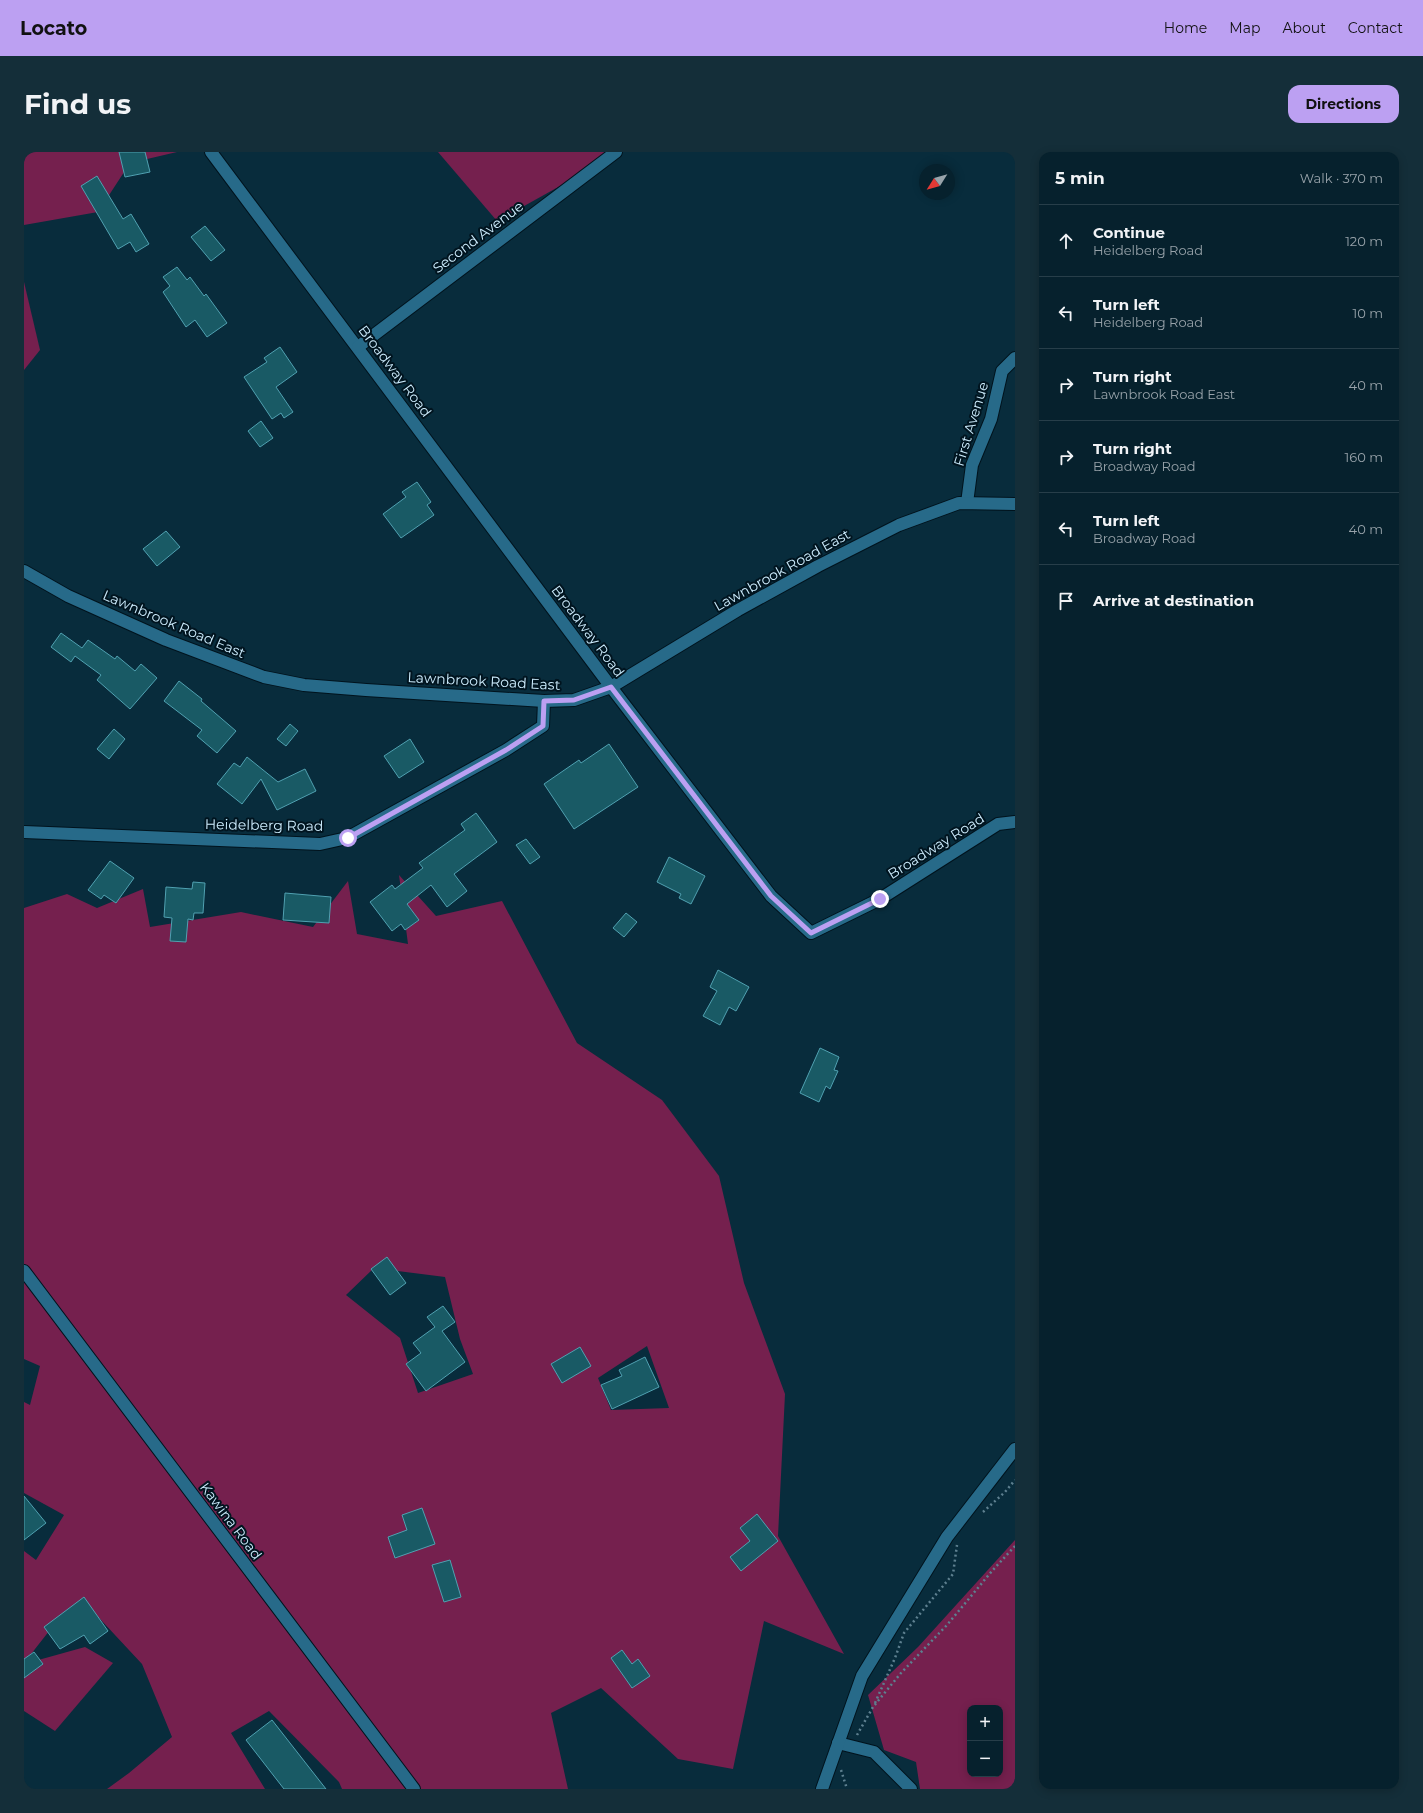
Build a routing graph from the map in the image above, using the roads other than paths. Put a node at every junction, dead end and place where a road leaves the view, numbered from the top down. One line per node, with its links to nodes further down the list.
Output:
1 (211, 152): 3 (street, Broadway Road)
2 (616, 152): 3 (street, Second Avenue)
3 (358, 347): 8 (street, Broadway Road)
4 (1015, 358): 5 (street, First Avenue)
5 (967, 504): 6 (street, Lawnbrook Road East); 8 (street, Lawnbrook Road East)
6 (1015, 504)
7 (24, 571): 9 (street, Lawnbrook Road East)
8 (611, 687): 9 (street, Lawnbrook Road East); 10 (street, Broadway Road)
9 (544, 701): 11 (street, Heidelberg Road)
10 (1015, 822)
11 (24, 832)
12 (24, 1271): 15 (street, Kawina Road)
13 (1015, 1449): 14 (street)
14 (838, 1743): 16 (street); 17 (street)
15 (414, 1789)
16 (822, 1789)
17 (911, 1789)

